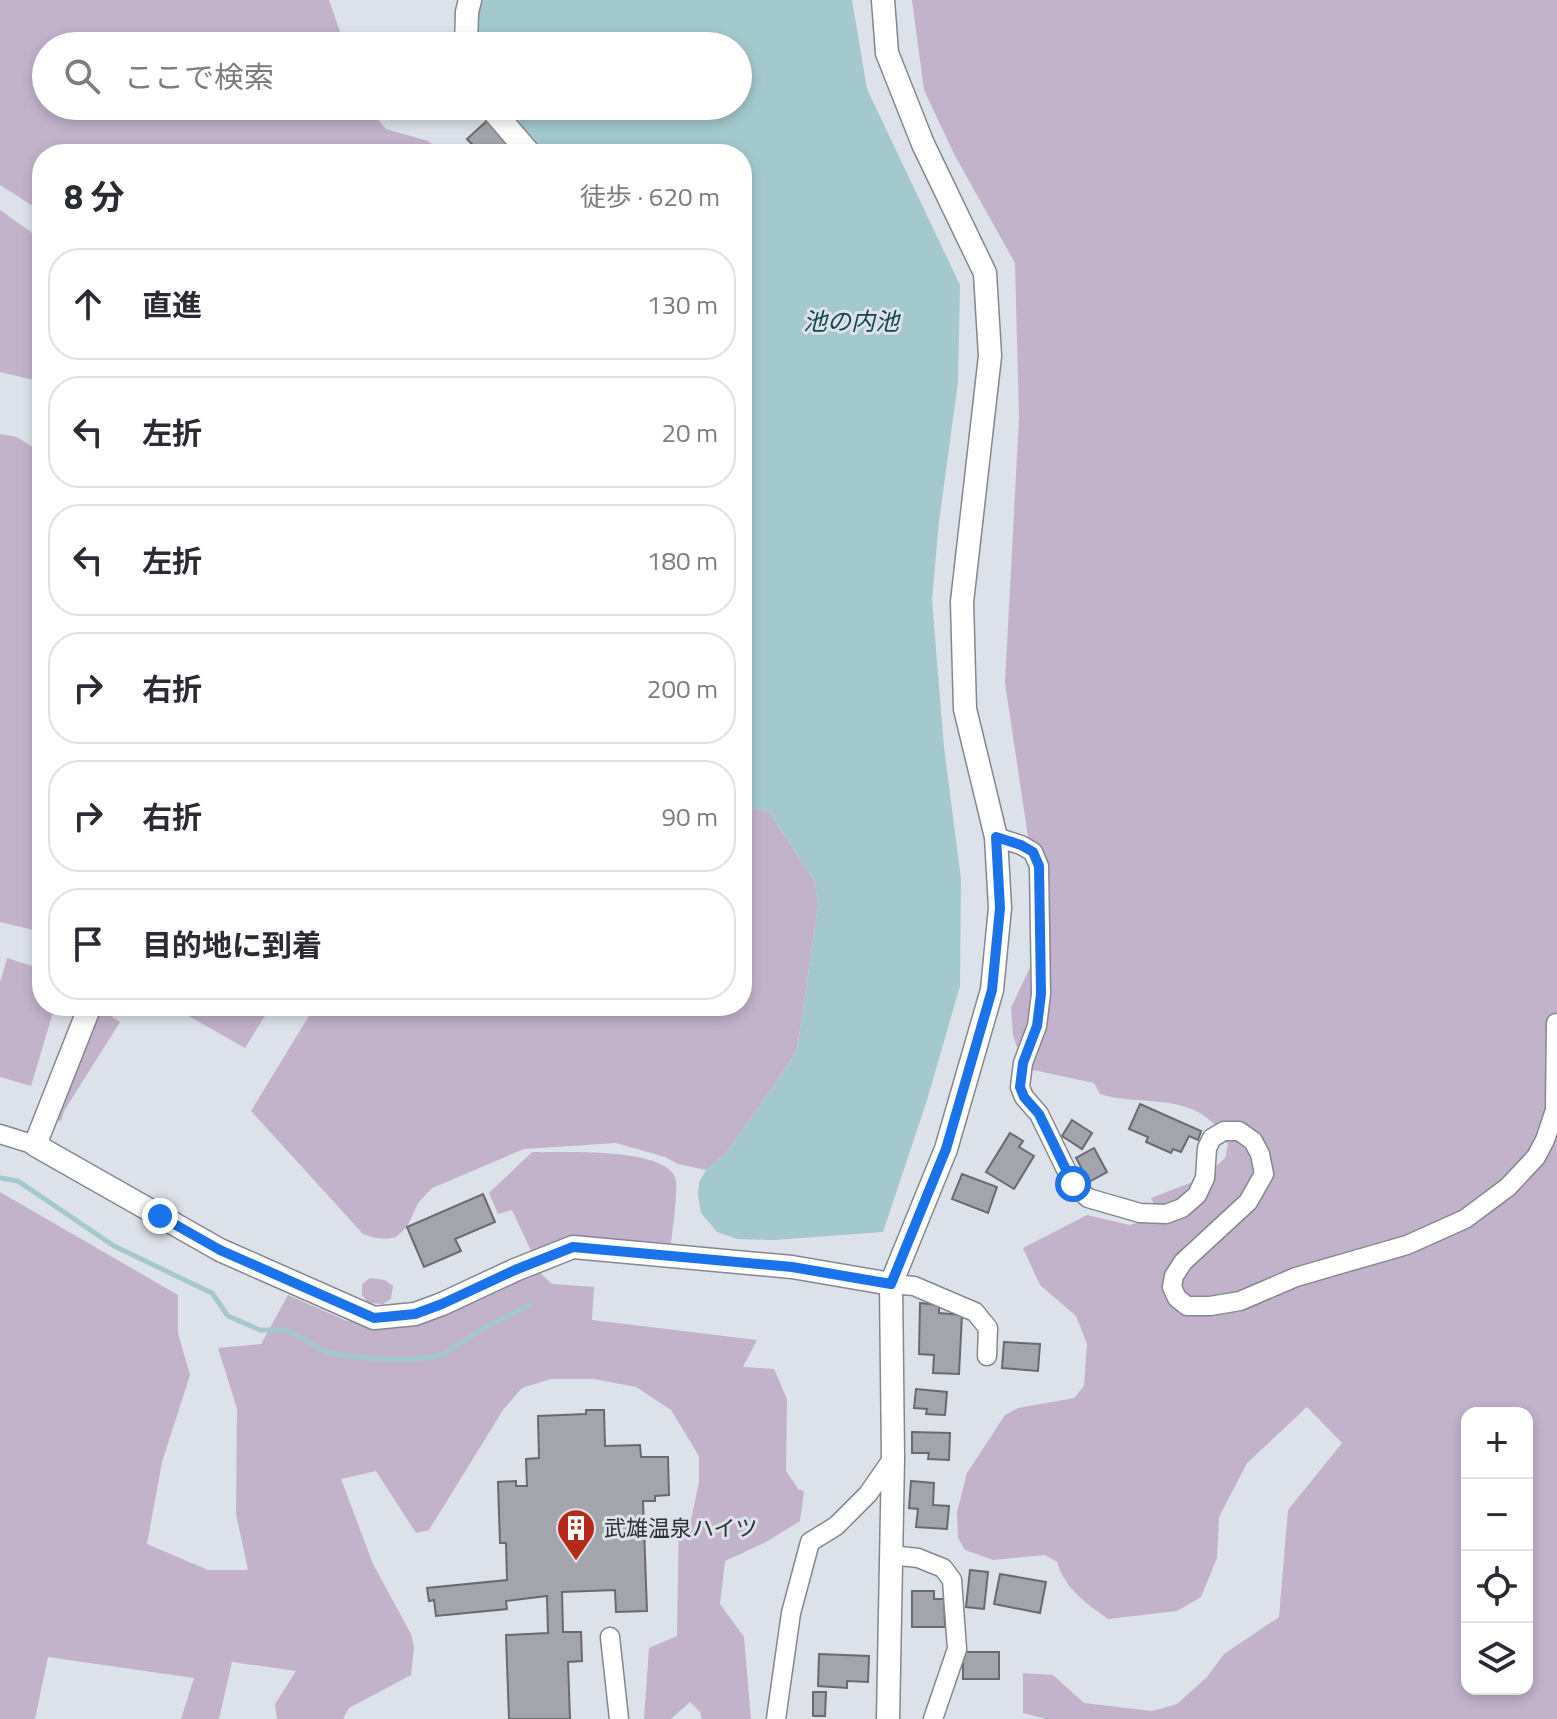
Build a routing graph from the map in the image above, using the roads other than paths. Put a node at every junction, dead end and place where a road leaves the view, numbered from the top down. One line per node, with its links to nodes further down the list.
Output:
1 (470, 0): 3 (street)
2 (883, 0): 6 (street)
3 (466, 32)
4 (501, 120): 5 (street)
5 (521, 144)
6 (996, 837): 8 (street); 11 (street)
7 (86, 1016): 10 (street)
8 (1556, 1023)
9 (0, 1134): 10 (street)
10 (35, 1145): 11 (street)
11 (891, 1284): 12 (street); 13 (street)
12 (987, 1356)
13 (893, 1458): 14 (street); 17 (street)
14 (891, 1555): 18 (street); 19 (street)
15 (610, 1637): 16 (street)
16 (619, 1719)
17 (776, 1719)
18 (888, 1719)
19 (933, 1719)

